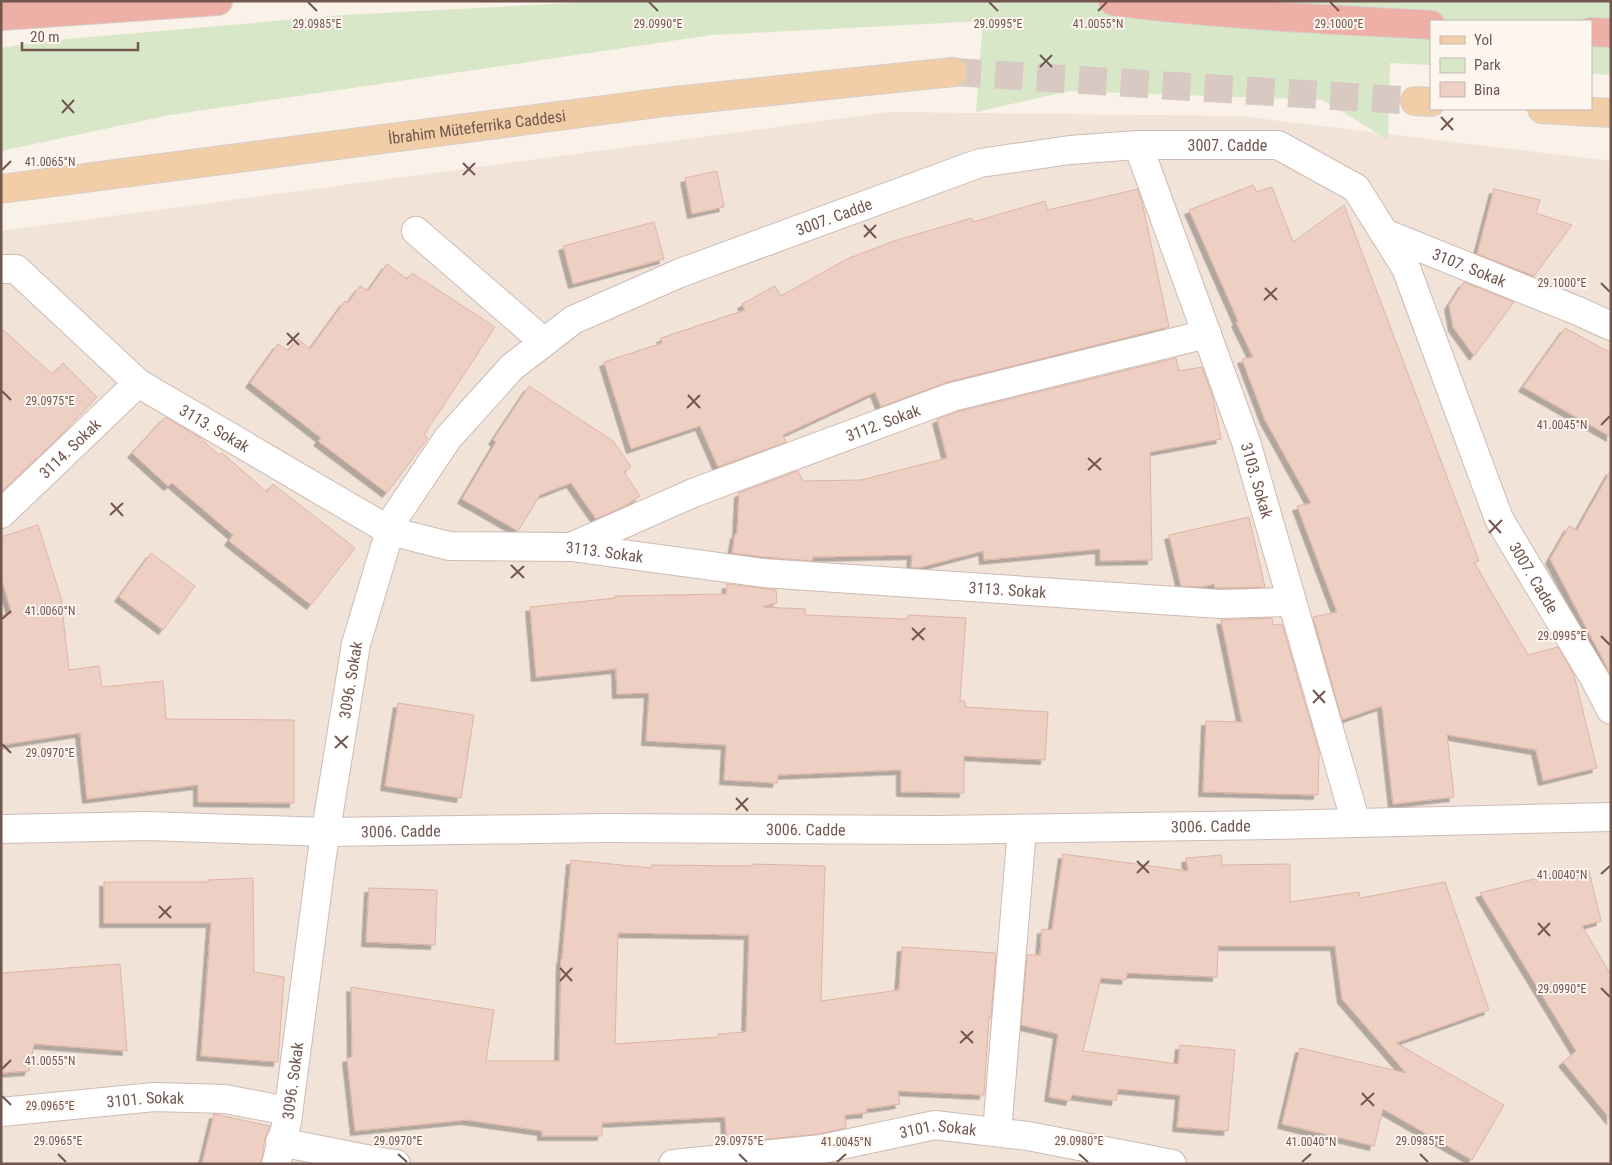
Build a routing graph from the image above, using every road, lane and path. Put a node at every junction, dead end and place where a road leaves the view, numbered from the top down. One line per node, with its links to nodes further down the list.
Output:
1 (218, 1): 3 (highway)
2 (1113, 1): 6 (highway)
3 (72, 11): 4 (highway); 5 (highway)
4 (1, 16)
5 (1, 23)
6 (1430, 25)
7 (1592, 32): 8 (highway)
8 (1611, 33)
9 (954, 72): 13 (main road, İbrahim Müteferrika Caddesi)
10 (1559, 110): 11 (main road)
11 (1611, 113)
12 (1138, 145): 15 (street, 3007. Cadde); 18 (street, 3103. Sokak); 19 (street, 3007. Cadde)
13 (1, 189)
14 (416, 231): 19 (street)
15 (1384, 233): 17 (street, 3107. Sokak); 25 (street, 3007. Cadde)
16 (1, 269): 20 (street, 3113. Sokak)
17 (1611, 326)
18 (1207, 334): 23 (street, 3112. Sokak); 24 (street, 3103. Sokak)
19 (544, 342): 22 (street, 3096. Sokak)
20 (138, 383): 21 (street, 3114. Sokak); 22 (street, 3113. Sokak)
21 (1, 514)
22 (390, 531): 23 (street, 3113. Sokak); 30 (street, 3096. Sokak)
23 (571, 547): 24 (street, 3113. Sokak)
24 (1292, 602): 27 (street, 3103. Sokak)
25 (1611, 710)
26 (1611, 817): 27 (street, 3006. Cadde)
27 (1356, 823): 29 (street, 3006. Cadde)
28 (1, 829): 30 (street, 3006. Cadde)
29 (1022, 829): 30 (street, 3006. Cadde); 33 (street)
30 (326, 832): 31 (street, 3096. Sokak)
31 (288, 1111): 32 (street, 3101. Sokak); 34 (street, 3096. Sokak)
32 (1, 1112)
33 (997, 1132): 36 (street, 3101. Sokak); 37 (street, 3101. Sokak)
34 (278, 1153): 35 (street)
35 (396, 1164)
36 (673, 1164)
37 (1172, 1164)

